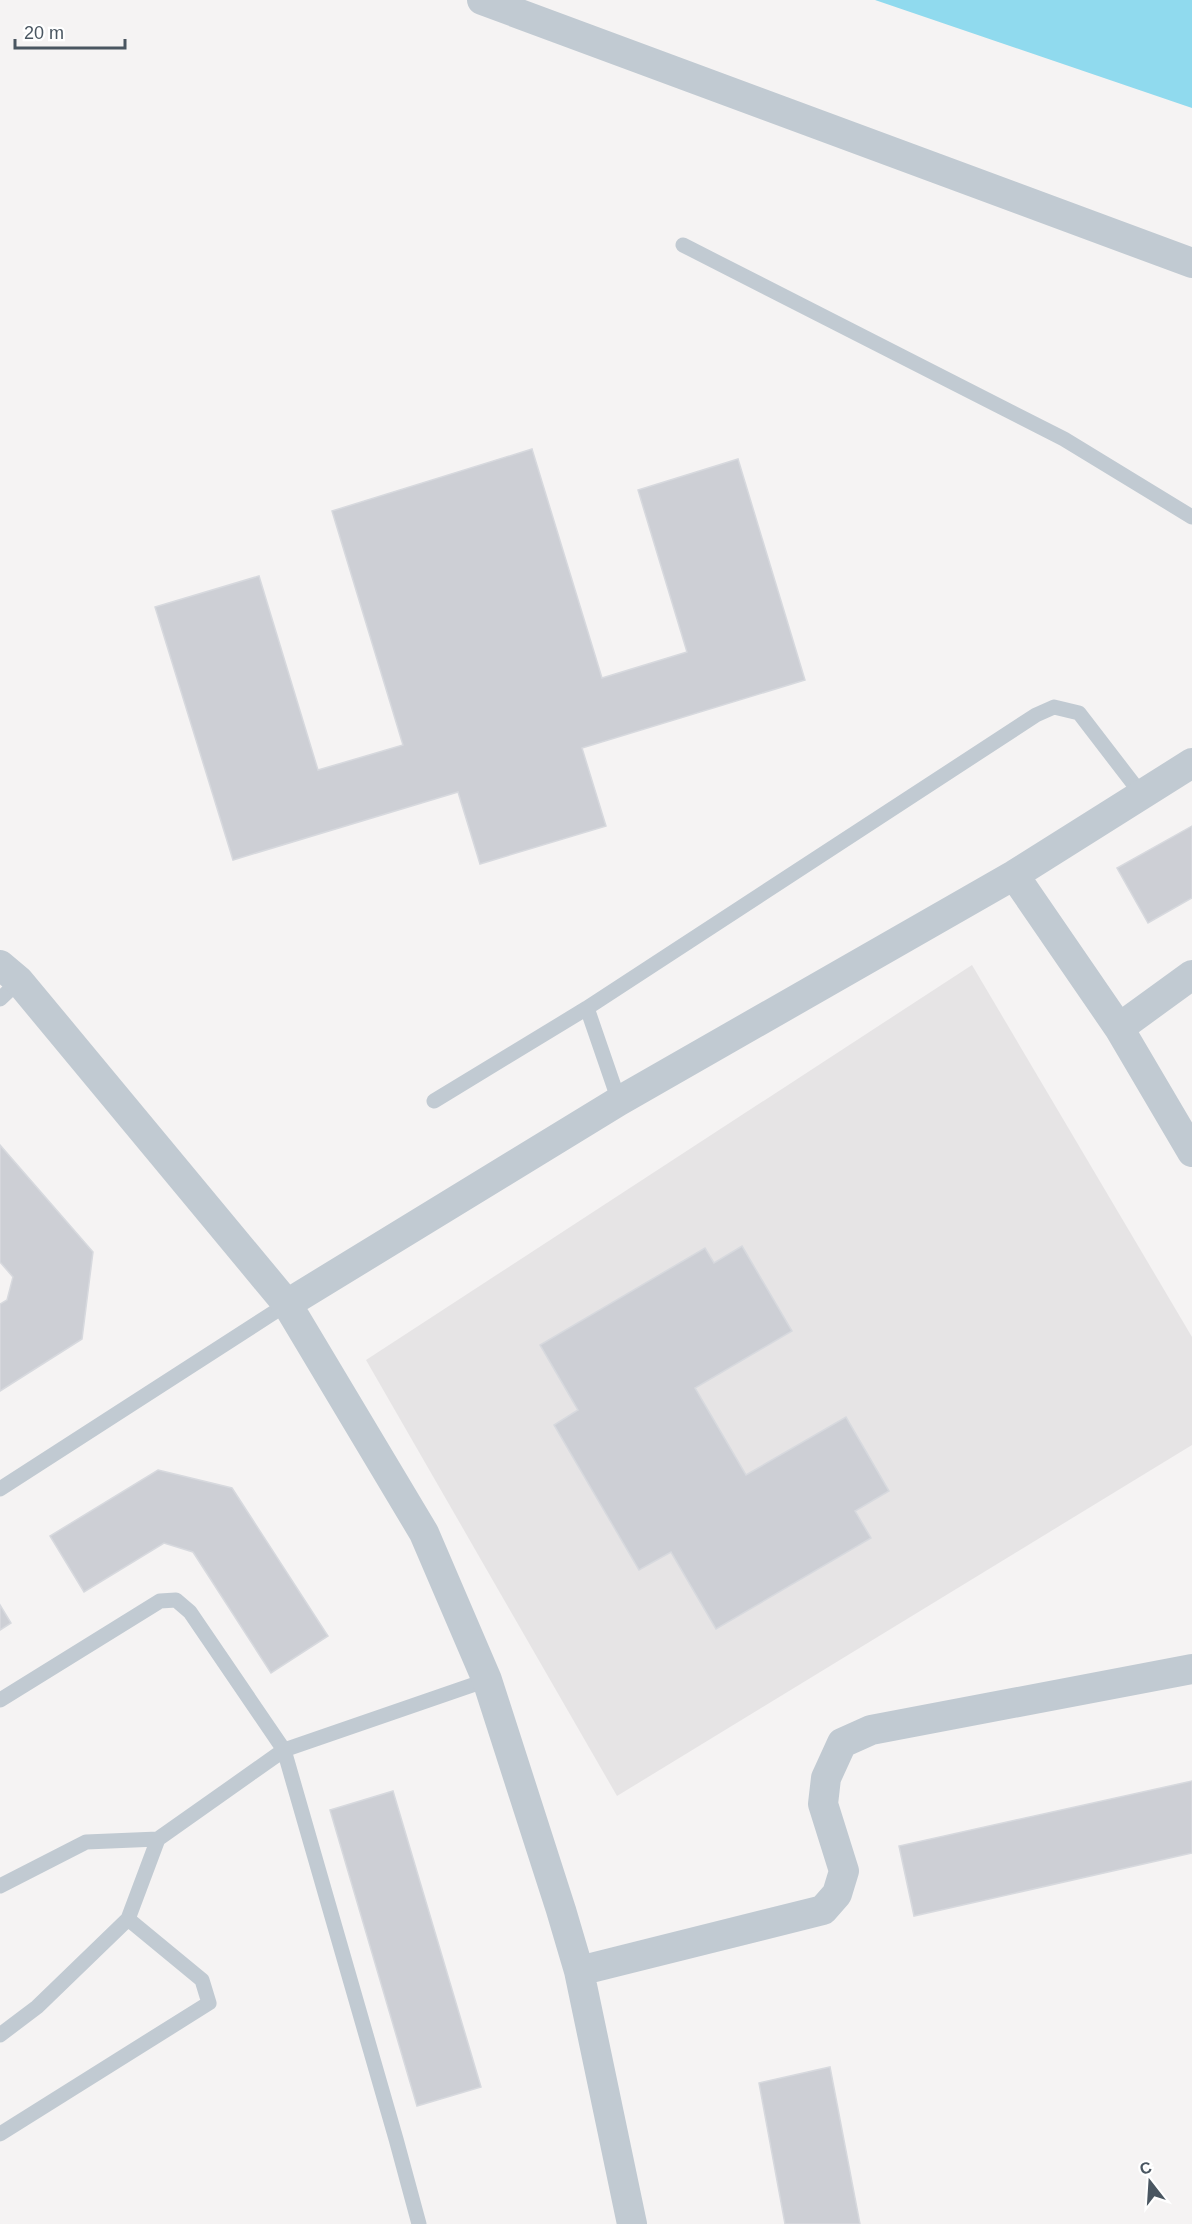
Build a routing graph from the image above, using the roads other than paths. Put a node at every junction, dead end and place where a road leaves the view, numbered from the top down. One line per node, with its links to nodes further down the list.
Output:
1 (482, 0): 3 (street)
2 (683, 245): 4 (lane)
3 (1192, 263)
4 (1192, 517)
5 (1192, 763): 6 (street)
6 (1142, 795): 7 (street); 10 (lane)
7 (1014, 874): 11 (street); 13 (street)
8 (1192, 975): 11 (street)
9 (6, 982): 15 (street)
10 (587, 1008): 12 (lane); 13 (lane)
11 (1119, 1028): 14 (street)
12 (434, 1101)
13 (619, 1101): 15 (street)
14 (1192, 1152)
15 (287, 1304): 16 (lane); 18 (street)
16 (0, 1490)
17 (1192, 1669): 24 (street)
18 (487, 1680): 20 (lane); 24 (street)
19 (0, 1700): 20 (lane)
20 (284, 1750): 21 (lane); 27 (lane)
21 (158, 1839): 22 (lane); 23 (lane)
22 (0, 1886)
23 (128, 1919): 25 (lane); 26 (lane)
24 (579, 1971): 28 (street)
25 (0, 2034)
26 (0, 2134)
27 (419, 2224)
28 (632, 2224)

